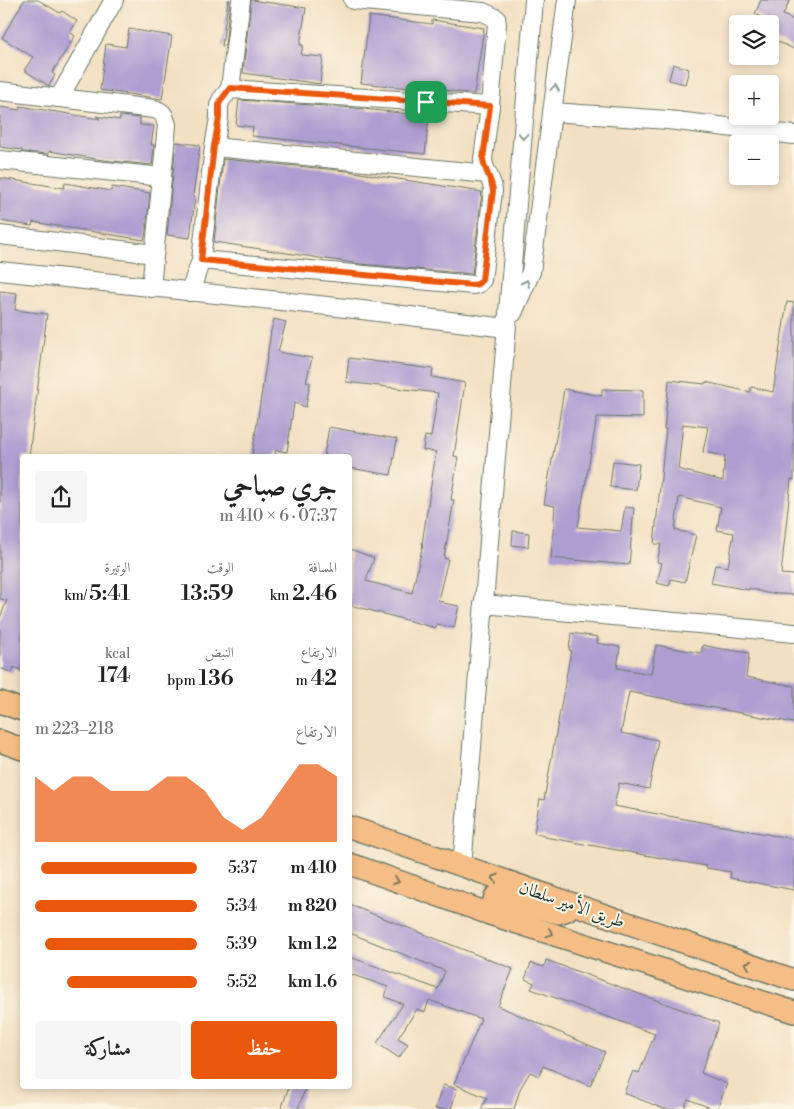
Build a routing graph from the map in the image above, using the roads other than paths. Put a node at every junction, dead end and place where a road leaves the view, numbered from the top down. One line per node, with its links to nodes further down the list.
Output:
1 (114, 0): 8 (street)
2 (240, 0): 6 (street)
3 (353, 0): 9 (street)
4 (534, 0): 22 (street, one-way to 22)
5 (567, 0): 10 (street, one-way to 5)
6 (230, 88): 9 (street); 12 (street)
7 (0, 91): 8 (street)
8 (59, 98): 15 (street)
9 (490, 106): 14 (street)
10 (552, 112): 11 (street); 22 (street, one-way to 10)
11 (794, 135)
12 (214, 146): 14 (street); 18 (street)
13 (0, 160): 15 (street)
14 (488, 174): 18 (street)
15 (162, 177): 17 (street)
16 (0, 235): 17 (street)
17 (154, 254): 20 (street)
18 (201, 260): 21 (street)
19 (0, 271): 20 (street)
20 (150, 288): 21 (street)
21 (190, 292): 22 (street)
22 (506, 328): 23 (street)
23 (483, 604): 24 (street); 31 (street)
24 (794, 633)
25 (0, 702): 26 (main road)
26 (20, 709)
27 (0, 741): 28 (main road)
28 (20, 748)
29 (352, 828): 31 (main road, طريق الأمير سلطان)
30 (352, 865): 33 (main road, طريق الأمير سلطان, one-way to 33)
31 (462, 867): 32 (main road, طريق الأمير سلطان, one-way to 31)
32 (579, 906): 33 (main road); 34 (main road, طريق الأمير سلطان, one-way to 32)
33 (490, 914): 35 (main road, طريق الأمير سلطان, one-way to 35)
34 (794, 980)
35 (794, 1012)

